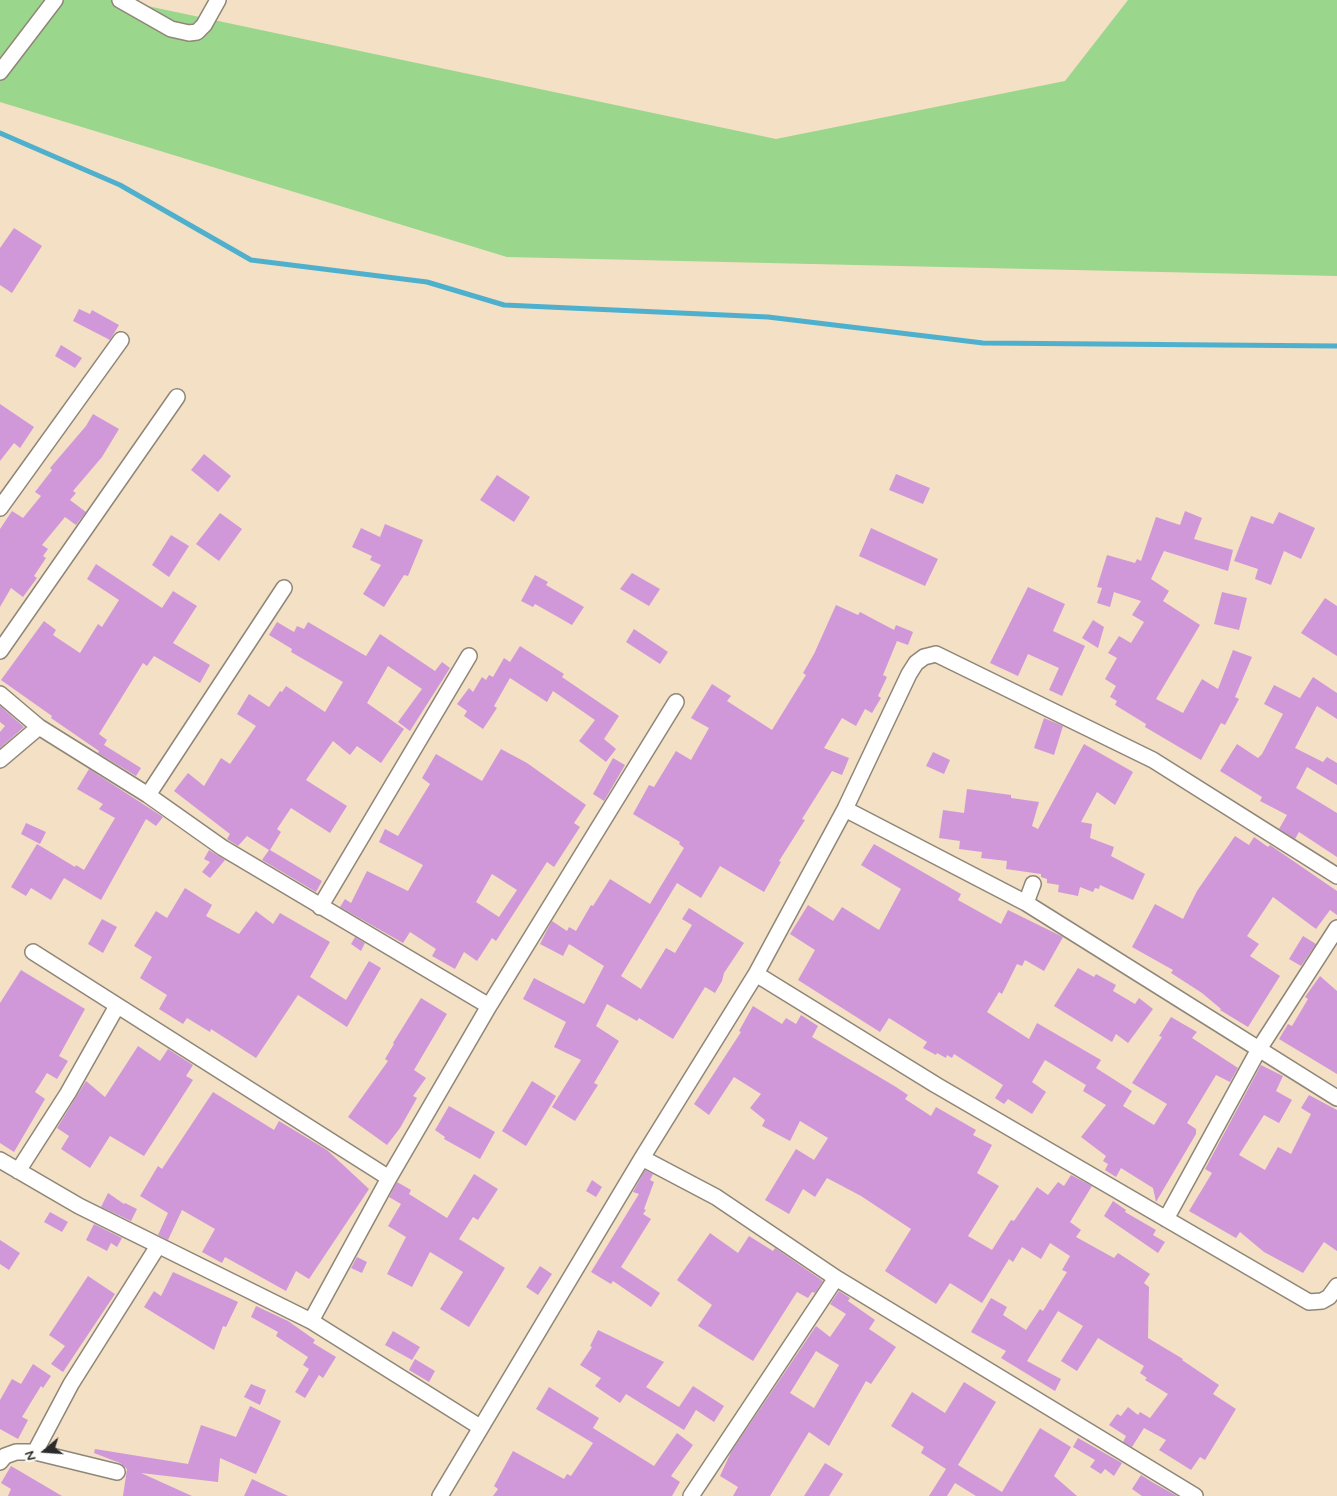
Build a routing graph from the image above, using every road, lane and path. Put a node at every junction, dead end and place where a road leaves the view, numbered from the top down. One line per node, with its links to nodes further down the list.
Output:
1 (55, 0): 4 (street)
2 (120, 0): 3 (street)
3 (218, 0)
4 (0, 72)
5 (121, 340): 7 (street)
6 (177, 397): 9 (street)
7 (0, 508)
8 (284, 588): 15 (street)
9 (0, 651)
10 (470, 656): 20 (street)
11 (0, 694): 13 (street)
12 (676, 702): 25 (street)
13 (39, 727): 14 (street); 15 (street)
14 (0, 760)
15 (148, 795): 20 (street)
16 (845, 809): 17 (street); 19 (street); 23 (street)
17 (1337, 876)
18 (1033, 884): 19 (street)
19 (1026, 903): 26 (street)
20 (320, 907): 25 (street)
21 (1337, 928): 26 (street)
22 (33, 952): 24 (street)
23 (756, 974): 28 (street); 32 (street)
24 (117, 1006): 30 (street); 31 (street)
25 (490, 1006): 31 (street)
26 (1259, 1049): 27 (street); 32 (street)
27 (1337, 1098)
28 (642, 1158): 34 (street); 37 (street)
29 (0, 1160): 30 (street)
30 (18, 1171): 33 (street)
31 (389, 1178): 36 (street)
32 (1166, 1219): 35 (street)
33 (158, 1246): 36 (street); 38 (street)
34 (836, 1278): 42 (street); 43 (street)
35 (1337, 1286)
36 (311, 1321): 37 (street)
37 (480, 1427): 41 (street)
38 (35, 1452): 39 (street); 40 (street)
39 (0, 1462)
40 (117, 1472)
41 (440, 1496)
42 (691, 1496)
43 (1195, 1496)

